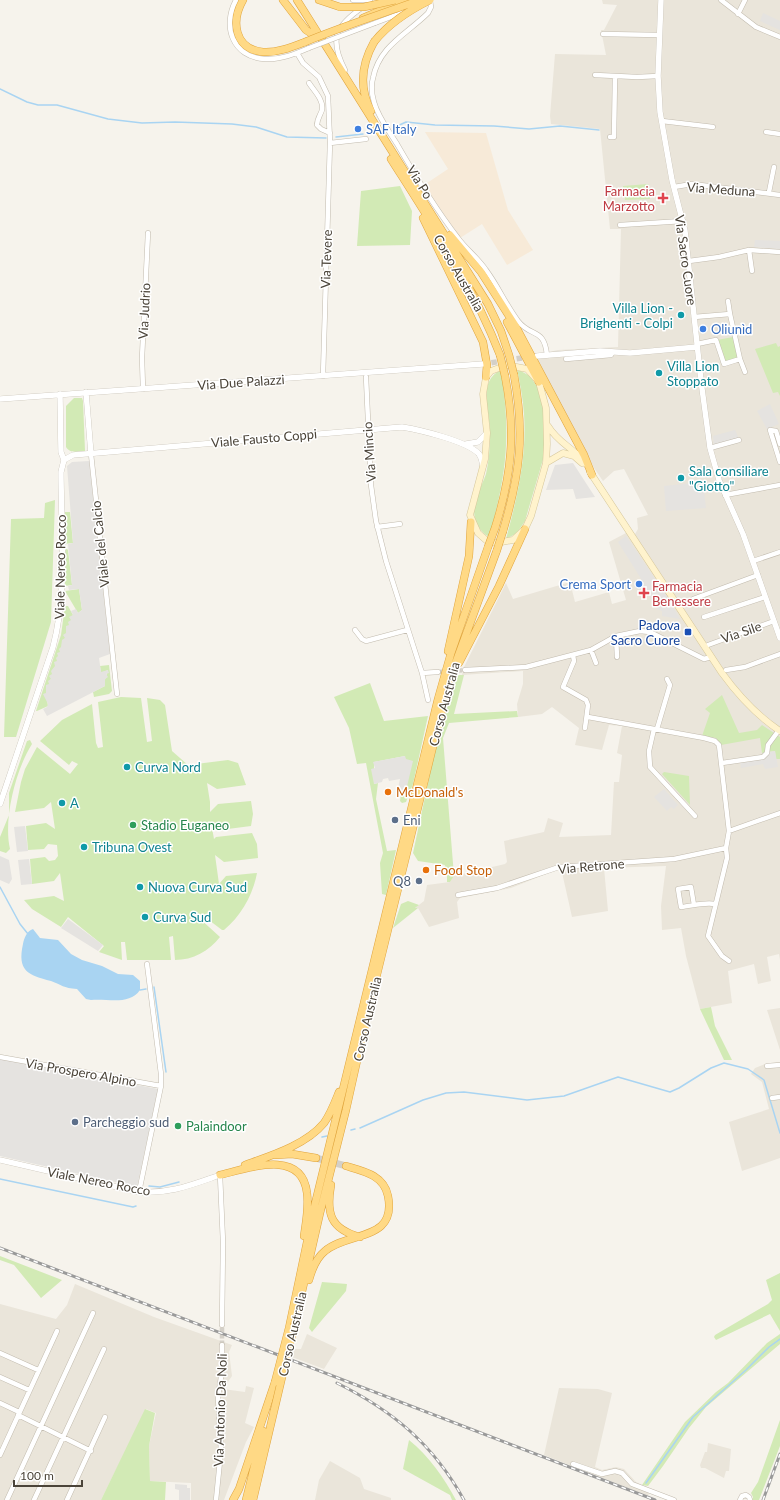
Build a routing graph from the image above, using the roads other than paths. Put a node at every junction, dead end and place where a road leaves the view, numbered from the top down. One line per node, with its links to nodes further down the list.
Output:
1 (283, 0): 2 (highway)
2 (291, 0)
3 (297, 0): 27 (highway, Via Po)
4 (319, 0): 8 (highway, bridge)
5 (353, 0): 6 (street)
6 (370, 0)
7 (376, 0): 27 (street)
8 (395, 0)
9 (406, 0): 17 (highway, bridge); 22 (street, bridge)
10 (420, 0): 17 (highway, bridge)
11 (430, 0): 36 (highway, bridge); 56 (street, Via Po)
12 (661, 0): 19 (street, Via Sacro Cuore)
13 (721, 0): 16 (street)
14 (745, 0): 16 (street)
15 (241, 1): 17 (highway, bridge); 22 (street)
16 (738, 14): 20 (street)
17 (359, 20)
18 (603, 34): 19 (street)
19 (659, 35): 25 (street, Via Sacro Cuore)
20 (780, 37)
21 (321, 47): 38 (highway, Via Po)
22 (297, 53): 31 (street, Via Tevere)
23 (595, 75): 24 (street)
24 (615, 76): 25 (street); 33 (street)
25 (658, 76): 28 (street, Via Sacro Cuore)
26 (309, 83): 31 (street)
27 (350, 85): 36 (highway, Via Po)
28 (662, 121): 29 (street); 39 (street, Via Sacro Cuore)
29 (713, 127)
30 (766, 132): 32 (street)
31 (330, 133): 35 (street, Via Tevere)
32 (780, 134)
33 (610, 137)
34 (366, 139): 35 (street)
35 (330, 143): 62 (street, Via Tevere)
36 (396, 157): 42 (highway, Via Po)
37 (774, 167): 40 (street, Via Meduna)
38 (407, 184): 64 (highway); 110 (highway, Corso Australia, bridge)
39 (674, 187): 40 (street, Via Meduna); 43 (street, Via Sacro Cuore)
40 (768, 192): 41 (street, Via Meduna)
41 (780, 194)
42 (423, 200): 50 (highway); 114 (highway, Corso Australia, bridge)
43 (683, 221): 44 (street); 48 (street, Via Sacro Cuore)
44 (620, 224)
45 (148, 233): 66 (street, Via Judrio)
46 (749, 250): 47 (street); 48 (street); 49 (street)
47 (780, 252)
48 (689, 261): 53 (street, Via Sacro Cuore)
49 (752, 271)
50 (497, 299): 65 (highway); 82 (highway)
51 (728, 301): 52 (street)
52 (730, 314): 53 (street); 59 (street)
53 (694, 317): 54 (street, Via Sacro Cuore)
54 (697, 346): 55 (street); 59 (street); 76 (street, Via Sacro Cuore)
55 (613, 352): 56 (street); 58 (street)
56 (548, 355): 57 (street)
57 (537, 356)
58 (566, 359)
59 (740, 359): 61 (street)
60 (483, 364): 62 (street, Via Due Palazzi)
61 (745, 372)
62 (323, 376): 66 (street, Via Due Palazzi)
63 (366, 377): 71 (street, Via Mincio)
64 (486, 377): 65 (main road); 72 (main road)
65 (539, 382): 70 (main road)
66 (143, 389): 67 (street, Via Due Palazzi)
67 (86, 392): 68 (street, Via Due Palazzi); 77 (street, Viale del Calcio)
68 (60, 394): 69 (street, Via Due Palazzi); 78 (street, Viale Nereo Rocco)
69 (0, 399)
70 (547, 424): 80 (main road); 82 (main road)
71 (367, 429): 74 (street, Viale Fausto Coppi); 77 (street, Viale Fausto Coppi); 87 (street, Via Mincio)
72 (487, 433): 74 (street); 81 (main road)
73 (739, 440): 76 (street)
74 (463, 444): 81 (street, Viale Fausto Coppi)
75 (780, 444): 79 (street)
76 (710, 448): 84 (street, Via Sacro Cuore)
77 (91, 454): 78 (street, Viale Fausto Coppi); 112 (street, Viale del Calcio)
78 (64, 460): 120 (street, Viale Nereo Rocco)
79 (780, 462)
80 (546, 463): 82 (main road); 88 (main road)
81 (484, 469): 85 (main road)
82 (592, 475): 105 (main road)
83 (780, 487): 84 (street)
84 (725, 495): 90 (street, Via Sacro Cuore)
85 (471, 522): 88 (main road); 110 (highway)
86 (400, 524): 87 (street)
87 (377, 527): 97 (street, Via Mincio)
88 (525, 529): 114 (highway)
89 (780, 552): 90 (street)
90 (753, 561): 91 (street, Via Sacro Cuore)
91 (758, 576): 92 (street, Via Sacro Cuore); 93 (street)
92 (765, 597): 94 (street); 95 (street, Via Sacro Cuore)
93 (693, 598)
94 (704, 617)
95 (774, 621): 99 (street, Via Sacro Cuore); 100 (street, Via Sile)
96 (355, 630): 97 (street)
97 (407, 630): 109 (street, Via Mincio)
98 (616, 636): 101 (street); 104 (street); 105 (street)
99 (780, 638)
100 (708, 645)
101 (591, 650): 103 (street); 106 (street)
102 (780, 654): 108 (street)
103 (573, 655): 107 (street); 115 (street)
104 (617, 657)
105 (711, 657): 118 (main road)
106 (596, 663)
107 (465, 670)
108 (726, 670)
109 (422, 673): 110 (street); 113 (street, Via Mincio)
110 (441, 674): 132 (highway, Corso Australia)
111 (667, 679): 117 (street)
112 (117, 694)
113 (428, 700)
114 (444, 702): 137 (highway, Corso Australia)
115 (588, 717): 116 (street); 117 (street)
116 (585, 728)
117 (656, 729): 119 (street); 122 (street)
118 (779, 730): 119 (street)
119 (722, 763): 123 (street)
120 (0, 804)
121 (780, 813): 123 (street)
122 (695, 816)
123 (729, 831): 124 (street)
124 (726, 848): 125 (street, Via Retrone); 126 (street)
125 (458, 895)
126 (715, 904): 127 (street); 128 (street)
127 (694, 905): 127 (street)
128 (729, 961)
129 (147, 964): 134 (street)
130 (0, 1057): 134 (street, Via Prospero Alpino)
131 (780, 1065): 133 (street)
132 (350, 1066): 138 (highway); 147 (highway, Corso Australia)
133 (767, 1066)
134 (161, 1086): 145 (street)
135 (780, 1097): 136 (street)
136 (772, 1098)
137 (346, 1110): 146 (highway); 149 (highway, Corso Australia)
138 (270, 1156): 139 (highway); 144 (highway)
139 (316, 1158)
140 (0, 1160): 141 (street, Viale Nereo Rocco)
141 (8, 1162): 142 (street); 145 (street, Viale Nereo Rocco)
142 (0, 1164)
143 (346, 1166): 146 (highway)
144 (220, 1175): 145 (street, Viale Nereo Rocco); 147 (highway); 150 (street)
145 (139, 1192)
146 (360, 1237): 149 (highway)
147 (299, 1282): 157 (highway, Corso Australia, bridge)
148 (93, 1313): 162 (street)
149 (295, 1322): 173 (highway, Corso Australia, bridge)
150 (222, 1325)
151 (56, 1330): 155 (street)
152 (222, 1344): 170 (street, Via Antonio Da Noli)
153 (104, 1349): 163 (street)
154 (0, 1353): 155 (street)
155 (38, 1370): 158 (street)
156 (0, 1377): 158 (street)
157 (275, 1382): 171 (highway); 172 (highway, Corso Australia)
158 (29, 1390): 160 (street)
159 (0, 1403): 160 (street)
160 (19, 1413): 162 (street); 165 (street)
161 (105, 1417): 164 (street)
162 (41, 1426): 163 (street); 167 (street)
163 (64, 1437): 164 (street); 168 (street)
164 (91, 1451): 169 (street)
165 (0, 1454)
166 (573, 1464): 174 (street)
167 (7, 1500)
168 (34, 1500)
169 (67, 1500)
170 (216, 1500)
171 (233, 1500)
172 (246, 1500)
173 (253, 1500)
174 (674, 1500)
175 (740, 1500): 176 (street)
176 (750, 1500)

